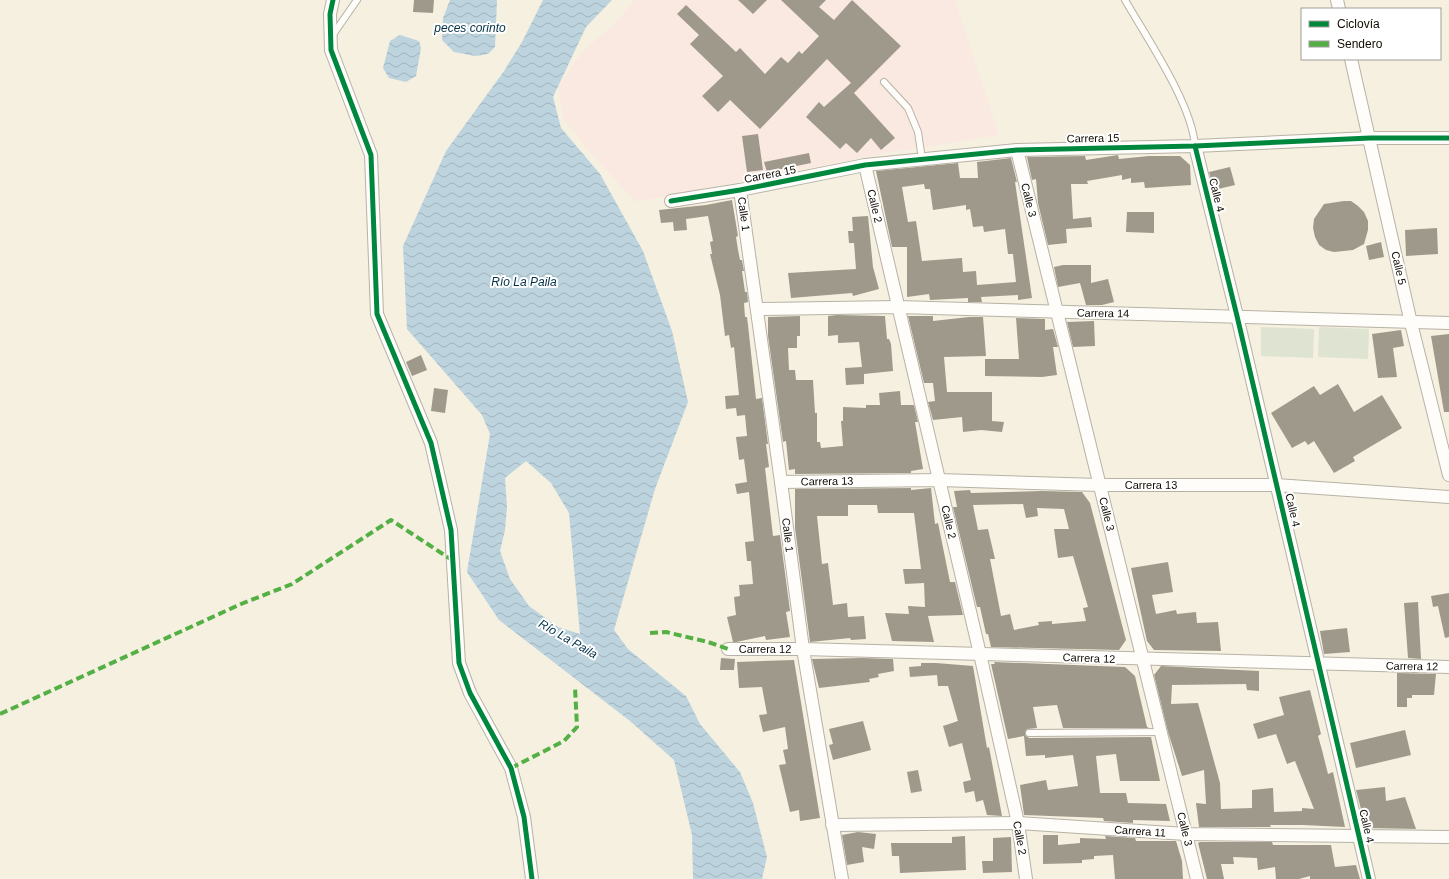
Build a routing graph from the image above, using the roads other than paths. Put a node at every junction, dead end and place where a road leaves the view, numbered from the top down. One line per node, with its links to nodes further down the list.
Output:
1 (333, 0): 4 (street)
2 (357, 0): 4 (lane)
3 (1125, 0): 9 (lane)
4 (331, 37): 40 (street)
5 (1351, 60): 7 (street, Calle 5)
6 (884, 82): 11 (lane)
7 (1370, 138): 8 (street, Carrera 15); 9 (street, Carrera 15); 19 (street, Calle 5)
8 (1449, 138)
9 (1195, 146): 10 (street, Carrera 15); 18 (street, Calle 4)
10 (1017, 150): 11 (street, Carrera 15); 17 (street, Calle 3)
11 (922, 159): 12 (street, Carrera 15)
12 (865, 165): 13 (street, Carrera 15); 15 (street, Calle 2)
13 (740, 190): 14 (street, Carrera 15); 16 (street, Calle 1)
14 (671, 201)
15 (898, 307): 16 (street, Carrera 14); 17 (street, Carrera 14); 22 (street, Calle 2)
16 (757, 309): 23 (street, Calle 1)
17 (1056, 312): 18 (street, Carrera 14); 24 (street, Calle 3)
18 (1237, 316): 19 (street, Carrera 14); 25 (street, Calle 4)
19 (1411, 323): 20 (street, Carrera 14); 21 (street, Calle 5)
20 (1449, 323)
21 (1449, 475)
22 (939, 480): 23 (street, Carrera 13); 24 (street, Carrera 13); 29 (street, Calle 2)
23 (782, 482): 28 (street, Calle 1)
24 (1099, 485): 25 (street, Carrera 13); 30 (street, Calle 3)
25 (1276, 485): 26 (street, Carrera 13); 31 (street, Calle 4)
26 (1449, 496)
27 (728, 649): 28 (street, Carrera 12)
28 (803, 649): 29 (street, Carrera 12); 36 (street, Calle 1)
29 (980, 654): 30 (street, Carrera 12); 35 (street, Calle 2)
30 (1143, 659): 31 (street, Carrera 12); 33 (street, Calle 3)
31 (1319, 664): 32 (street, Carrera 12); 38 (street, Calle 4)
32 (1449, 667)
33 (1161, 732): 34 (lane); 37 (street, Calle 3)
34 (1030, 733)
35 (1018, 823): 36 (street, Carrera 11); 37 (street, Carrera 11); 42 (street, Calle 2)
36 (832, 824): 41 (street, Calle 1)
37 (1186, 834): 38 (street, Carrera 11); 43 (street, Calle 3)
38 (1359, 836): 39 (street, Carrera 11); 44 (street, Calle 4)
39 (1449, 837)
40 (532, 879)
41 (842, 879)
42 (1026, 879)
43 (1197, 879)
44 (1369, 879)

